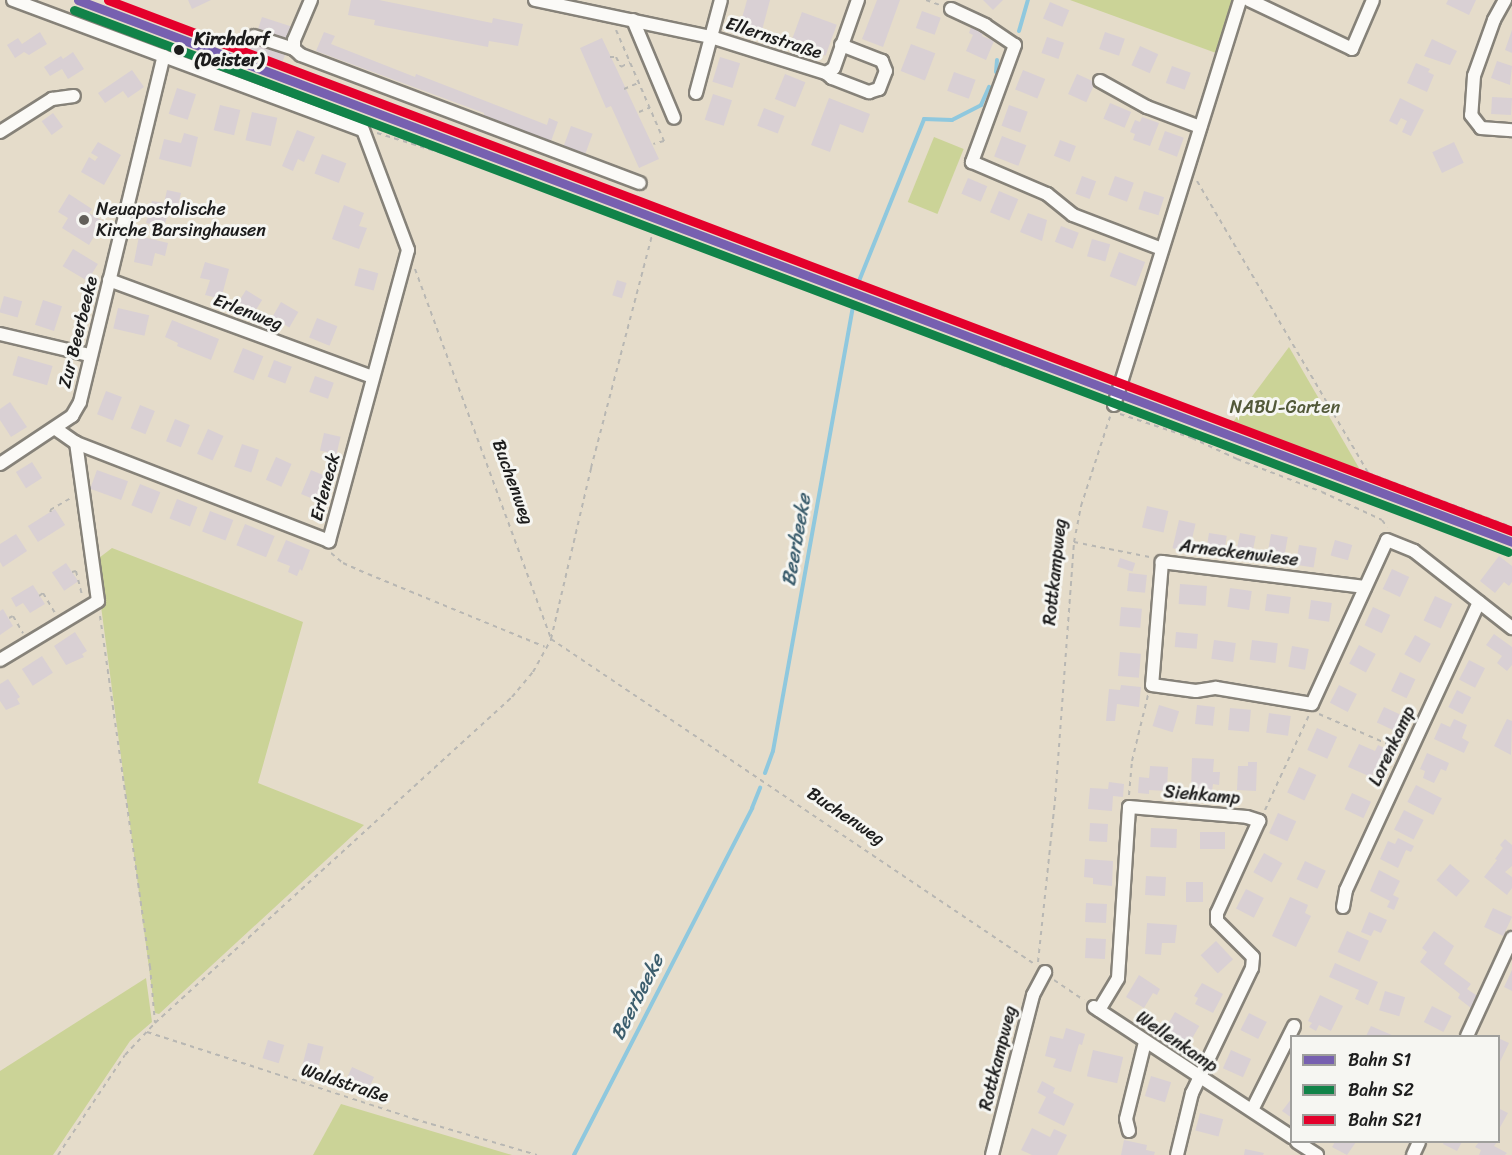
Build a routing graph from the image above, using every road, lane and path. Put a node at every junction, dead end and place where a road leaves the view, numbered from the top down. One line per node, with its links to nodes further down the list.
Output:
1 (13, 0): 17 (street)
2 (311, 0): 16 (street)
3 (535, 0): 11 (street, Ellernstraße)
4 (720, 0): 14 (street, Ellernstraße)
5 (858, 0): 15 (street, Ellernstraße)
6 (1240, 0): 29 (street)
7 (1249, 0): 8 (street)
8 (1373, 0)
9 (1505, 0): 31 (street)
10 (951, 9): 37 (street)
11 (610, 16): 12 (street, Ellernstraße); 19 (path)
12 (633, 20): 14 (street, Ellernstraße); 28 (street)
13 (254, 36): 16 (street)
14 (711, 36): 20 (street, Ellernstraße); 24 (street, Ellernstraße)
15 (842, 45): 20 (street, Ellernstraße); 20 (street, Ellernstraße)
16 (294, 49): 35 (street)
17 (165, 56): 30 (street); 39 (street, Zur Beerbeeke)
18 (610, 57): 19 (path)
19 (630, 62): 22 (path)
20 (826, 73)
21 (1100, 81): 29 (street)
22 (638, 83): 23 (path); 26 (path)
23 (624, 89)
24 (696, 93)
25 (74, 96): 32 (street)
26 (649, 108): 27 (path); 33 (path)
27 (639, 112)
28 (675, 118)
29 (1200, 127): 34 (street)
30 (363, 130): 36 (path); 38 (street)
31 (1512, 130)
32 (0, 132)
33 (653, 144)
34 (1188, 165): 37 (street); 48 (path)
35 (639, 183)
36 (654, 228): 44 (path); 65 (path)
37 (1162, 249): 44 (street)
38 (408, 250): 42 (street, Erleneck); 65 (path, Buchenweg)
39 (110, 280): 41 (street, Zur Beerbeeke); 42 (street, Erlenweg)
40 (0, 334): 41 (street)
41 (89, 355): 45 (street, Zur Beerbeeke)
42 (373, 377): 52 (street, Erleneck)
43 (1131, 383): 48 (path)
44 (1113, 408): 53 (path, Rottkampweg); 54 (path)
45 (56, 429): 46 (street); 47 (street, Zur Beerbeeke)
46 (76, 443): 49 (street); 52 (street, Erleneck)
47 (0, 464)
48 (1368, 473): 51 (path)
49 (82, 491): 50 (path); 59 (street)
50 (51, 512)
51 (1512, 527)
52 (329, 541): 67 (path)
53 (1074, 542): 55 (path); 76 (path, Rottkampweg)
54 (1398, 544): 57 (street); 60 (street)
55 (1162, 562): 57 (street, Arneckenwiese); 69 (street, Arneckenwiese)
56 (72, 572): 61 (path)
57 (1365, 587): 70 (street)
58 (39, 596): 63 (path)
59 (98, 601): 61 (street); 78 (path)
60 (1479, 602): 64 (street); 71 (street, Lorenkamp)
61 (85, 608): 63 (street)
62 (9, 618): 66 (path)
63 (60, 622): 66 (street)
64 (1512, 628)
65 (551, 639): 67 (path); 76 (path, Buchenweg)
66 (28, 642): 68 (street)
67 (546, 648): 78 (path)
68 (0, 660)
69 (1152, 685): 70 (street); 72 (path)
70 (1312, 704): 71 (path); 73 (path)
71 (1409, 754): 74 (street, Lorenkamp)
72 (1129, 807): 73 (street, Siehkamp); 77 (street)
73 (1259, 821): 83 (street, Siehkamp)
74 (1343, 907)
75 (1512, 938): 81 (street)
76 (1041, 969): 77 (path); 90 (street, Rottkampweg)
77 (1096, 1008): 82 (street, Wellenkamp)
78 (155, 1023): 80 (path)
79 (1294, 1026): 84 (street)
80 (147, 1032): 88 (path); 89 (path, Waldstraße)
81 (1467, 1035)
82 (1145, 1042): 83 (street, Wellenkamp); 85 (street)
83 (1200, 1078): 84 (street, Wellenkamp); 91 (street)
84 (1252, 1110): 86 (street, Wellenkamp)
85 (1129, 1131)
86 (1290, 1136)
87 (1299, 1143): 92 (street)
88 (58, 1155)
89 (537, 1155)
90 (992, 1155)
91 (1177, 1155)
92 (1317, 1155)

